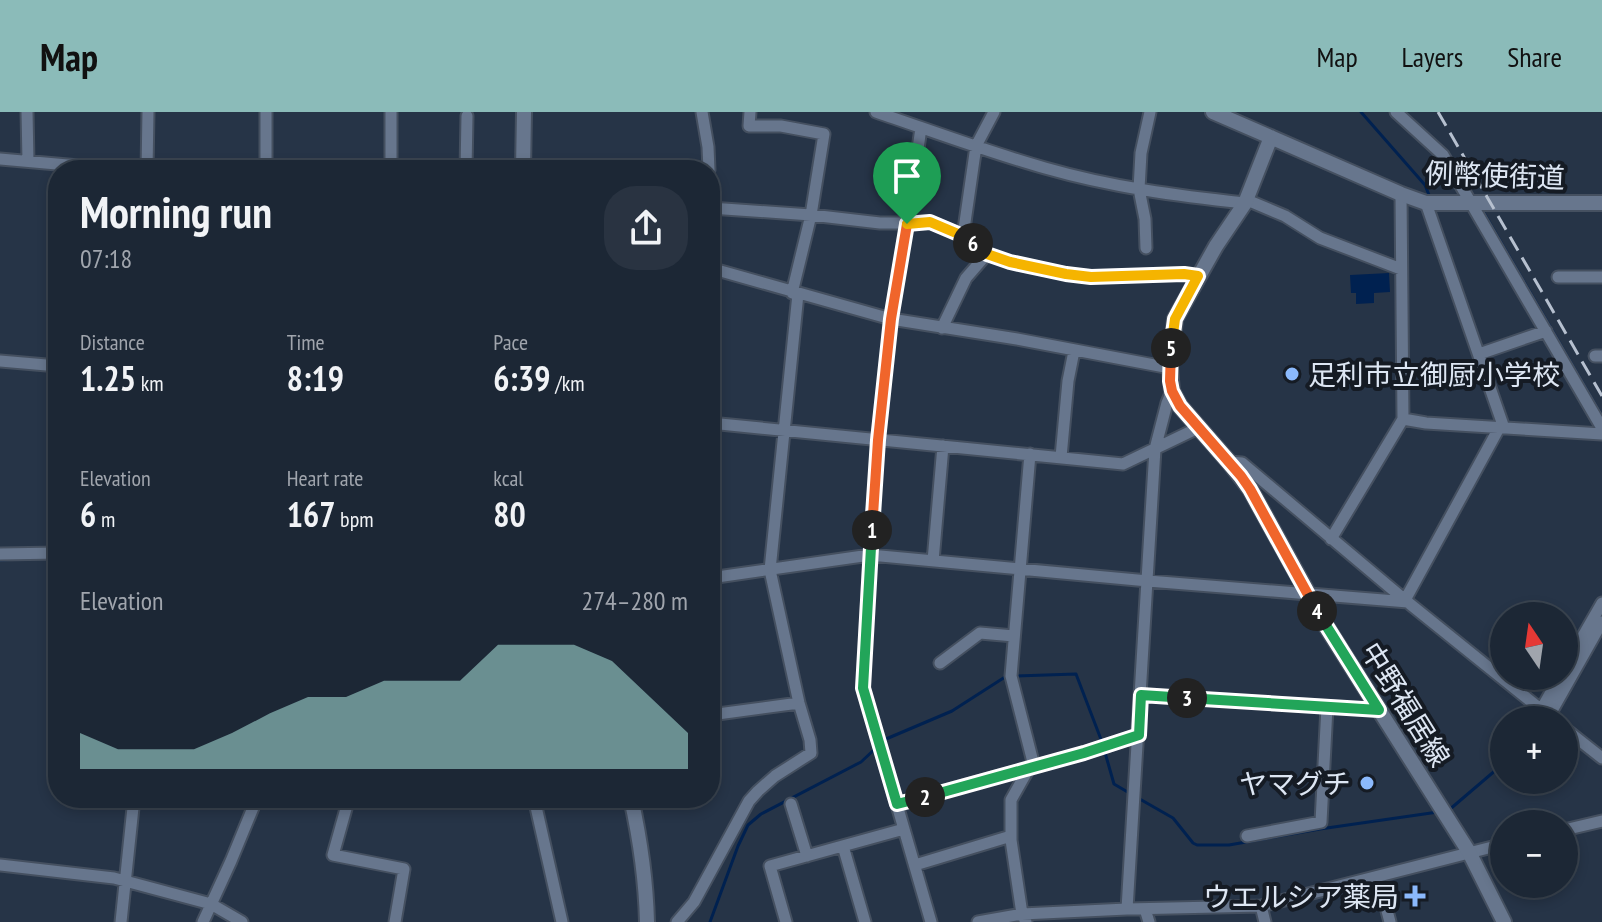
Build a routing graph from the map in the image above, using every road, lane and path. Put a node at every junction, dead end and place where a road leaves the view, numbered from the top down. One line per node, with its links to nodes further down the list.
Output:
1 (27, 112): 24 (street)
2 (148, 112): 18 (street)
3 (266, 112): 19 (street)
4 (391, 112): 20 (street)
5 (524, 112): 22 (main road)
6 (702, 112): 23 (street)
7 (750, 112): 33 (street)
8 (876, 112): 14 (street)
9 (994, 112): 16 (street)
10 (1150, 112): 26 (street)
11 (1215, 112): 15 (main road, 例幣使街道)
12 (1396, 112): 31 (street)
13 (467, 116): 21 (street)
14 (921, 128): 16 (street); 34 (street)
15 (1271, 137): 27 (main road, 例幣使街道); 28 (main road, 中野福居線)
16 (976, 146): 26 (street); 35 (street)
17 (0, 159): 24 (street)
18 (147, 160)
19 (266, 160)
20 (391, 160)
21 (466, 160)
22 (523, 160)
23 (709, 160)
24 (28, 161): 25 (street)
25 (48, 163)
26 (1139, 189): 28 (street); 36 (street)
27 (1401, 194): 29 (main road, 例幣使街道); 38 (street)
28 (1246, 201): 38 (street); 40 (main road, 中野福居線)
29 (1426, 203): 31 (main road, 例幣使街道); 48 (street)
30 (1602, 203): 31 (main road, 例幣使街道)
31 (1470, 204): 46 (street)
32 (720, 209): 33 (street)
33 (811, 215): 34 (street); 43 (street)
34 (907, 224): 35 (street); 44 (street)
35 (963, 236): 37 (street)
36 (1146, 248)
37 (987, 254): 40 (street); 45 (street)
38 (1401, 269): 53 (street)
39 (720, 271): 43 (street)
40 (1198, 276): 51 (main road, 中野福居線)
41 (1558, 277): 42 (street)
42 (1602, 277)
43 (795, 294): 44 (street); 57 (street)
44 (891, 319): 45 (street); 59 (street)
45 (942, 328): 47 (street)
46 (1546, 331): 48 (street); 58 (street)
47 (1074, 351): 51 (street); 63 (street)
48 (1479, 354): 56 (street)
49 (0, 361): 50 (street)
50 (48, 365)
51 (1170, 368): 52 (main road, 中野福居線)
52 (1172, 391): 55 (main road, 中野福居線); 61 (street)
53 (1403, 419): 56 (street); 65 (street)
54 (720, 424): 57 (street)
55 (1198, 428): 61 (street); 64 (main road, 中野福居線)
56 (1501, 428): 58 (street); 75 (street)
57 (784, 431): 59 (street); 71 (street)
58 (1602, 431)
59 (878, 440): 60 (street); 68 (street)
60 (943, 446): 62 (street); 69 (street)
61 (1155, 449): 63 (street); 73 (street)
62 (1030, 454): 63 (street); 70 (street)
63 (1061, 457)
64 (1229, 462): 65 (street); 74 (main road, 中野福居線)
65 (1331, 539): 75 (street)
66 (48, 553): 67 (street)
67 (0, 554)
68 (870, 555): 69 (street); 71 (street); 93 (street)
69 (933, 561): 70 (street)
70 (1021, 568): 73 (street); 78 (street)
71 (770, 570): 72 (street); 82 (street)
72 (720, 577)
73 (1148, 581): 74 (street); 81 (street)
74 (1307, 595): 75 (street); 86 (main road, 中野福居線)
75 (1407, 601): 83 (street)
76 (1602, 603): 79 (street)
77 (1602, 622): 84 (street)
78 (1014, 636): 80 (street); 91 (street)
79 (1578, 645)
80 (940, 663)
81 (1141, 695): 85 (street); 88 (street)
82 (799, 703): 87 (street); 123 (street)
83 (1537, 706)
84 (1553, 706)
85 (1327, 707): 86 (street); 103 (street)
86 (1379, 710): 106 (main road, 中野福居線)
87 (720, 714)
88 (1139, 735): 91 (street); 114 (street)
89 (1578, 739): 90 (street)
90 (1602, 758)
91 (1032, 767): 93 (street); 102 (street)
92 (791, 804): 107 (street)
93 (897, 804): 101 (street)
94 (133, 808): 111 (street)
95 (253, 808): 112 (street)
96 (346, 808): 120 (street)
97 (536, 808): 121 (street)
98 (633, 808): 122 (main road)
99 (1602, 821): 100 (street)
100 (1578, 827)
101 (904, 829): 104 (street); 109 (street)
102 (1011, 836): 109 (street); 116 (street)
103 (1247, 836)
104 (843, 846): 107 (street); 125 (street)
105 (1490, 847): 106 (street)
106 (1469, 852): 110 (street); 131 (main road, 中野福居線)
107 (807, 856): 124 (street)
108 (0, 865): 111 (street)
109 (915, 865): 126 (street)
110 (1378, 877): 113 (street); 130 (street)
111 (125, 882): 112 (street); 117 (street)
112 (211, 904): 118 (street); 119 (street)
113 (1261, 906): 115 (street); 129 (street)
114 (1127, 909): 115 (street); 116 (street)
115 (1145, 909): 128 (street)
116 (1024, 918): 127 (street)
117 (121, 922)
118 (203, 922)
119 (242, 922)
120 (395, 922)
121 (562, 922)
122 (647, 922)
123 (677, 922)
124 (786, 922)
125 (865, 922)
126 (931, 922)
127 (978, 922)
128 (1149, 922)
129 (1265, 922)
130 (1390, 922)
131 (1504, 922)

